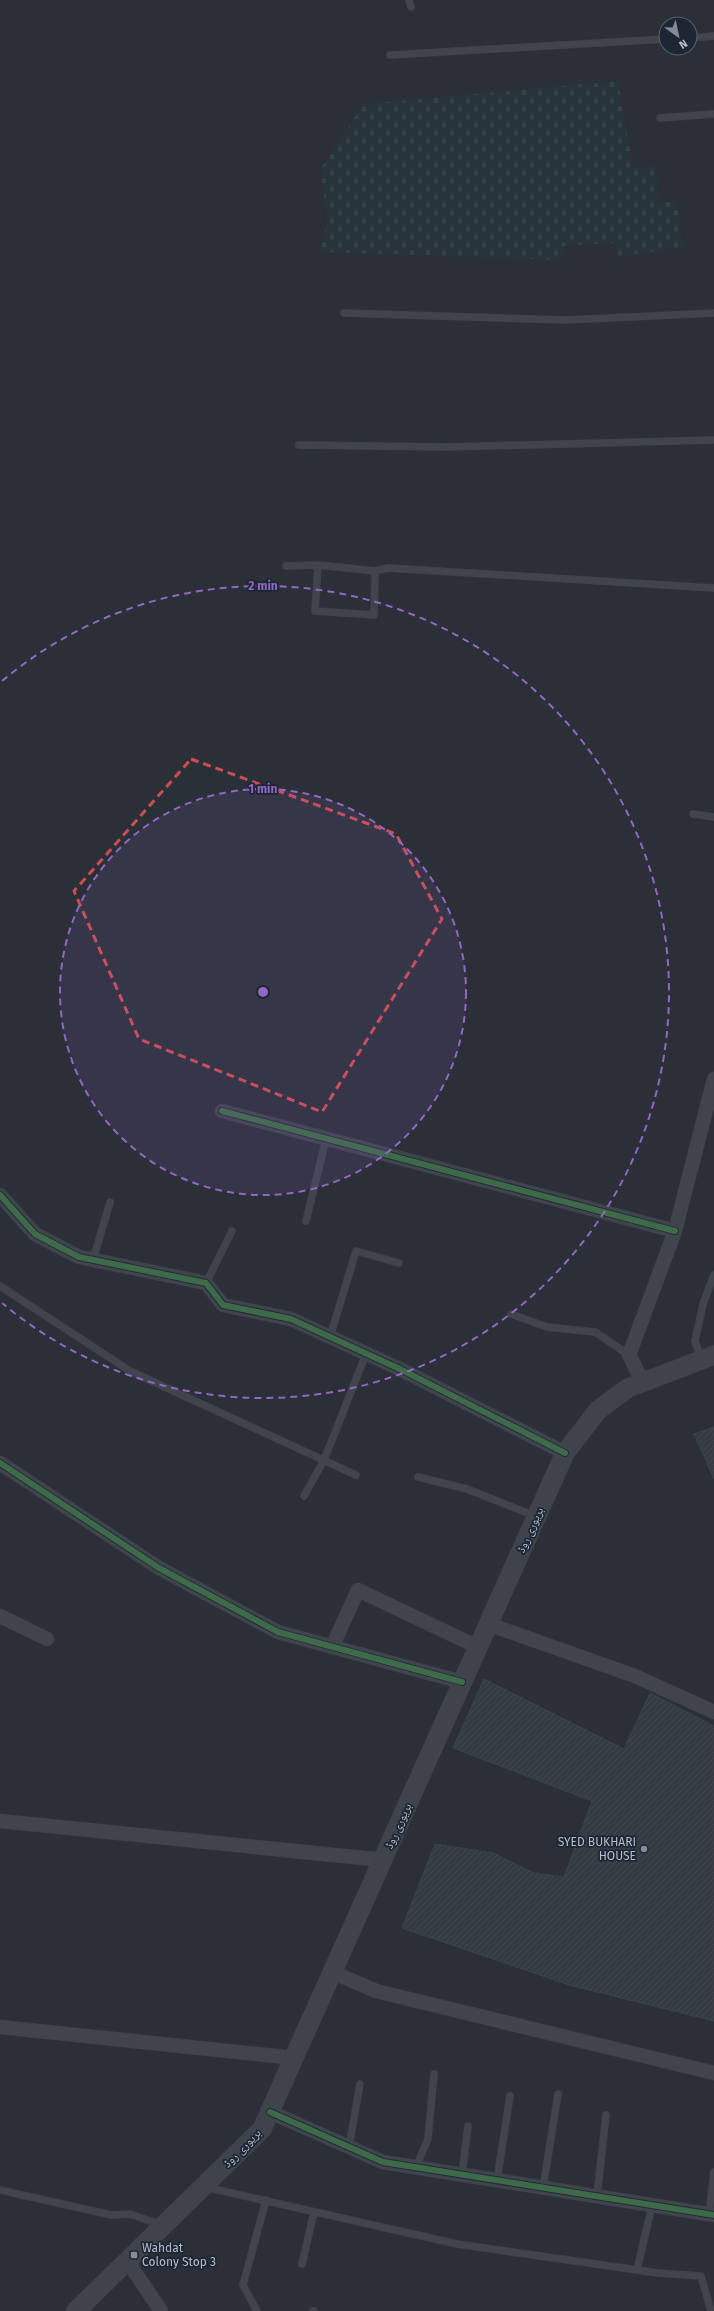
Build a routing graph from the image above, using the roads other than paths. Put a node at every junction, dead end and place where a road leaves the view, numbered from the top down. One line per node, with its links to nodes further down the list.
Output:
1 (714, 36): 2 (lane)
2 (698, 37)
3 (658, 39): 4 (lane)
4 (390, 55)
5 (714, 114): 6 (lane)
6 (660, 118)
7 (344, 313): 8 (lane)
8 (714, 313)
9 (714, 440): 10 (lane)
10 (299, 445)
11 (318, 565): 12 (lane); 13 (lane); 13 (lane)
12 (286, 566)
13 (375, 571): 14 (lane)
14 (714, 588)
15 (693, 814): 16 (lane)
16 (714, 817)
17 (714, 1079): 24 (street)
18 (222, 1111): 19 (street)
19 (326, 1139): 22 (lane); 24 (street)
20 (0, 1195): 25 (street)
21 (110, 1202): 25 (lane)
22 (306, 1221)
23 (232, 1231): 28 (lane)
24 (675, 1231): 33 (street)
25 (93, 1260): 28 (street)
26 (398, 1263): 31 (lane)
27 (714, 1275): 34 (lane)
28 (206, 1283): 31 (street)
29 (0, 1286): 37 (lane)
30 (511, 1314): 33 (lane)
31 (330, 1337): 32 (street)
32 (366, 1354): 36 (street); 37 (lane)
33 (629, 1355): 35 (street)
34 (708, 1357): 35 (main road, بریوری روڈ)
35 (643, 1382): 36 (main road, بریوری روڈ)
36 (565, 1453): 42 (main road, بریوری روڈ)
37 (324, 1460): 39 (lane); 41 (lane)
38 (0, 1463): 46 (street)
39 (356, 1475)
40 (418, 1477): 42 (lane)
41 (304, 1496)
42 (536, 1516): 44 (main road, بریوری روڈ)
43 (0, 1616): 45 (street)
44 (488, 1624): 47 (main road, بریوری روڈ); 49 (street)
45 (47, 1639)
46 (332, 1647): 47 (street); 48 (street)
47 (478, 1647): 48 (main road, بریوری روڈ)
48 (462, 1682): 51 (main road, بریوری روڈ)
49 (714, 1712)
50 (0, 1821): 51 (street)
51 (383, 1860): 52 (main road, بریوری روڈ)
52 (332, 1972): 54 (main road, بریوری روڈ); 55 (street)
53 (0, 2027): 54 (street)
54 (294, 2058): 60 (main road, بریوری روڈ)
55 (714, 2073)
56 (434, 2074): 64 (lane)
57 (360, 2084): 63 (lane)
58 (558, 2094): 69 (lane)
59 (510, 2096): 67 (lane)
60 (270, 2112): 63 (street); 68 (main road, بریوری روڈ)
61 (606, 2115): 71 (lane)
62 (468, 2126): 66 (lane)
63 (349, 2147): 64 (street)
64 (416, 2167): 66 (street)
65 (714, 2172): 75 (lane)
66 (462, 2175): 67 (street)
67 (497, 2180): 69 (street)
68 (205, 2187): 72 (lane); 76 (main road, بریوری روڈ)
69 (543, 2188): 71 (street)
70 (0, 2190): 76 (lane)
71 (597, 2196): 73 (street)
72 (266, 2200): 74 (lane); 82 (lane)
73 (652, 2205): 75 (street); 79 (lane)
74 (314, 2212): 78 (lane); 79 (lane)
75 (711, 2214)
76 (164, 2226): 77 (main road, بریوری روڈ)
77 (128, 2262): 80 (main road, بریوری روڈ); 81 (street)
78 (302, 2264)
79 (637, 2270): 83 (lane)
80 (76, 2311)
81 (161, 2311)
82 (257, 2311)
83 (712, 2311)

